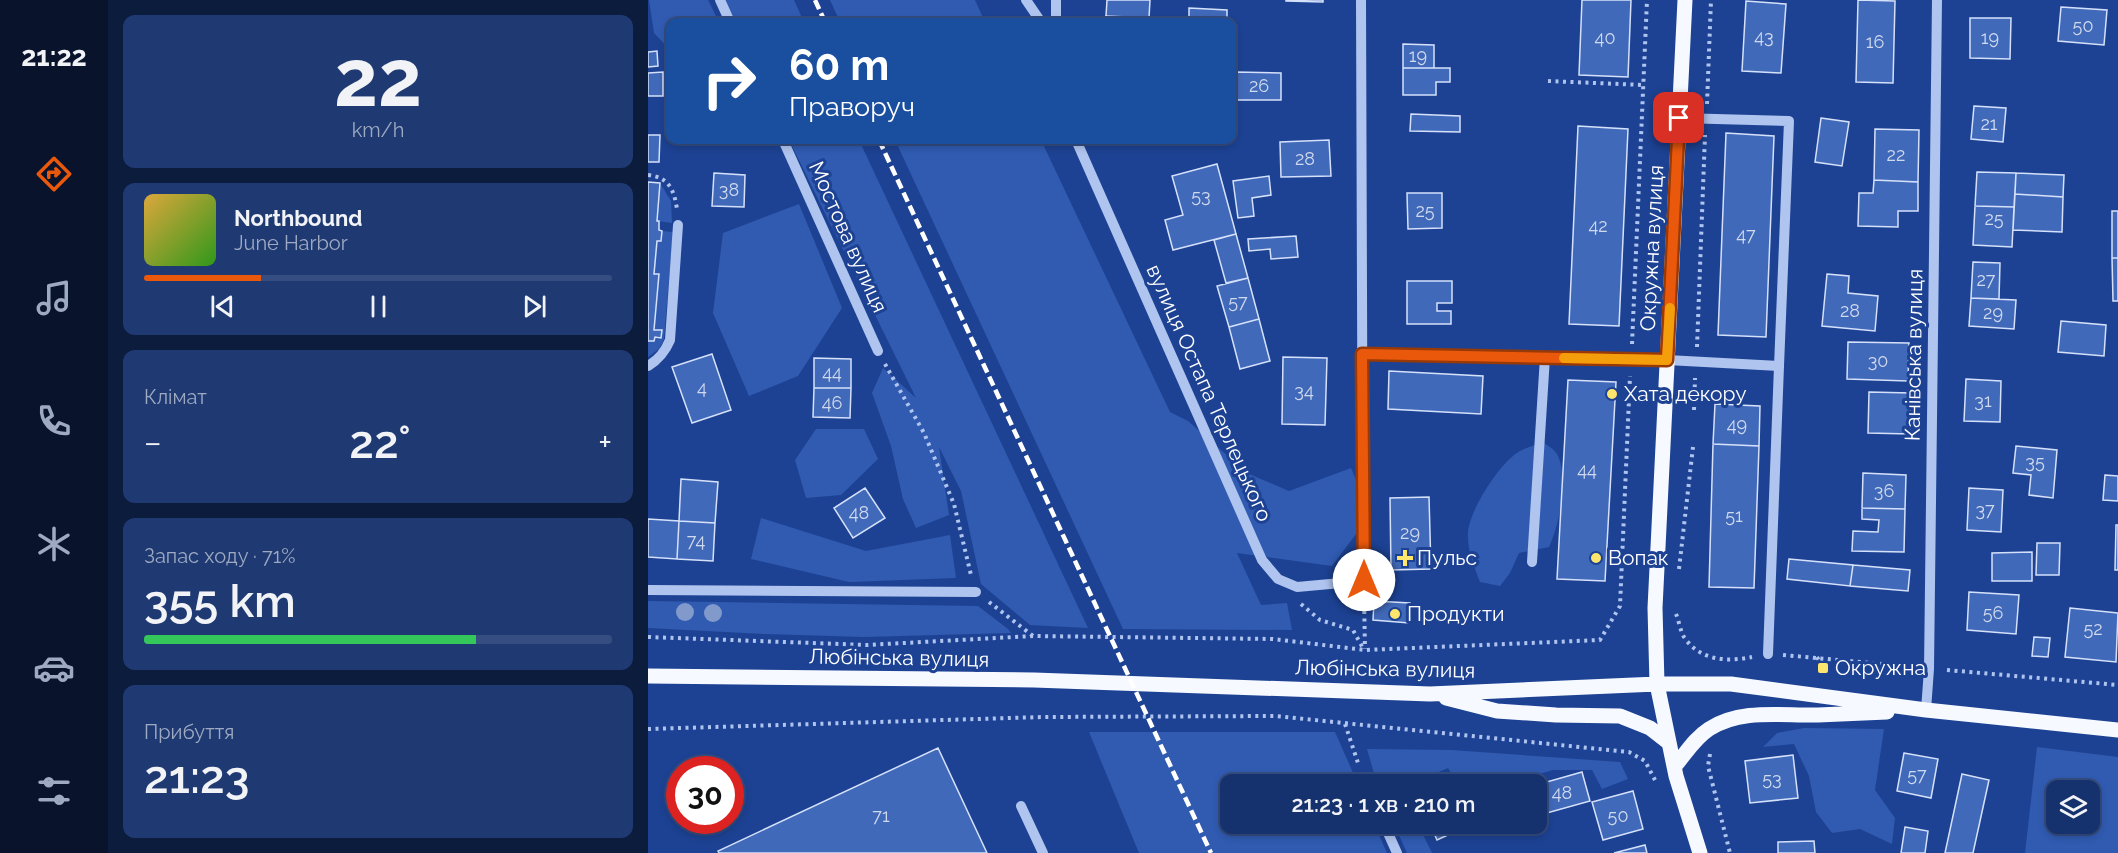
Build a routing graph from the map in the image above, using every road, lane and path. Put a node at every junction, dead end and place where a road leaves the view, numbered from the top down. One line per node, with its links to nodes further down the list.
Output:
1 (720, 0): 9 (street)
2 (1026, 0): 10 (street)
3 (1056, 0): 11 (street)
4 (1361, 0): 21 (street)
5 (1647, 0): 13 (path)
6 (1685, 0): 14 (main road, Окружна вулиця)
7 (1711, 0): 15 (path)
8 (1937, 0): 49 (street, Канівська вулиця)
9 (728, 18)
10 (1038, 18)
11 (1056, 18)
12 (1548, 81): 13 (path)
13 (1643, 85): 23 (path)
14 (1679, 118): 15 (street); 24 (main road, Окружна вулиця)
15 (1706, 119): 25 (path); 27 (street)
16 (785, 144): 20 (street, Мостова вулиця)
17 (1078, 144): 33 (street, вулиця Остапа Терлецького)
18 (648, 175): 19 (path)
19 (678, 225): 26 (street)
20 (878, 351): 35 (path)
21 (1362, 354): 22 (street); 32 (street)
22 (1545, 357): 23 (street); 30 (street)
23 (1631, 359): 24 (street); 39 (path)
24 (1667, 360): 25 (street); 46 (main road, Окружна вулиця)
25 (1696, 361): 27 (street); 28 (path)
26 (648, 366)
27 (1779, 366): 40 (street)
28 (1694, 410)
29 (1693, 447): 31 (path)
30 (1532, 562)
31 (1678, 574)
32 (1364, 580): 33 (street); 39 (path)
33 (1298, 587): 39 (path)
34 (648, 590): 35 (street)
35 (976, 592): 37 (path)
36 (1675, 608): 40 (path)
37 (1033, 636): 38 (path); 39 (path)
38 (648, 637)
39 (1365, 650)
40 (1768, 654): 41 (path)
41 (1817, 657): 42 (path); 44 (path)
42 (1823, 668)
43 (1947, 670): 47 (path)
44 (1890, 674)
45 (648, 676): 48 (main road, Любінська вулиця)
46 (1657, 684): 48 (main road, Любінська вулиця); 49 (main road, Любінська вулиця); 53 (main road, Окружна вулиця)
47 (2118, 685)
48 (1430, 694): 53 (main road)
49 (1926, 710): 52 (main road, Любінська вулиця); 54 (main road)
50 (1345, 723): 51 (path); 56 (path); 57 (path)
51 (648, 729)
52 (2118, 730)
53 (1668, 742): 54 (main road, Окружна вулиця)
54 (1675, 766): 62 (main road, Окружна вулиця)
55 (1708, 766): 63 (path)
56 (1363, 774)
57 (1654, 778)
58 (1021, 806): 60 (street)
59 (1388, 834): 61 (street)
60 (1043, 853)
61 (1397, 853)
62 (1700, 853)
63 (1730, 853)

